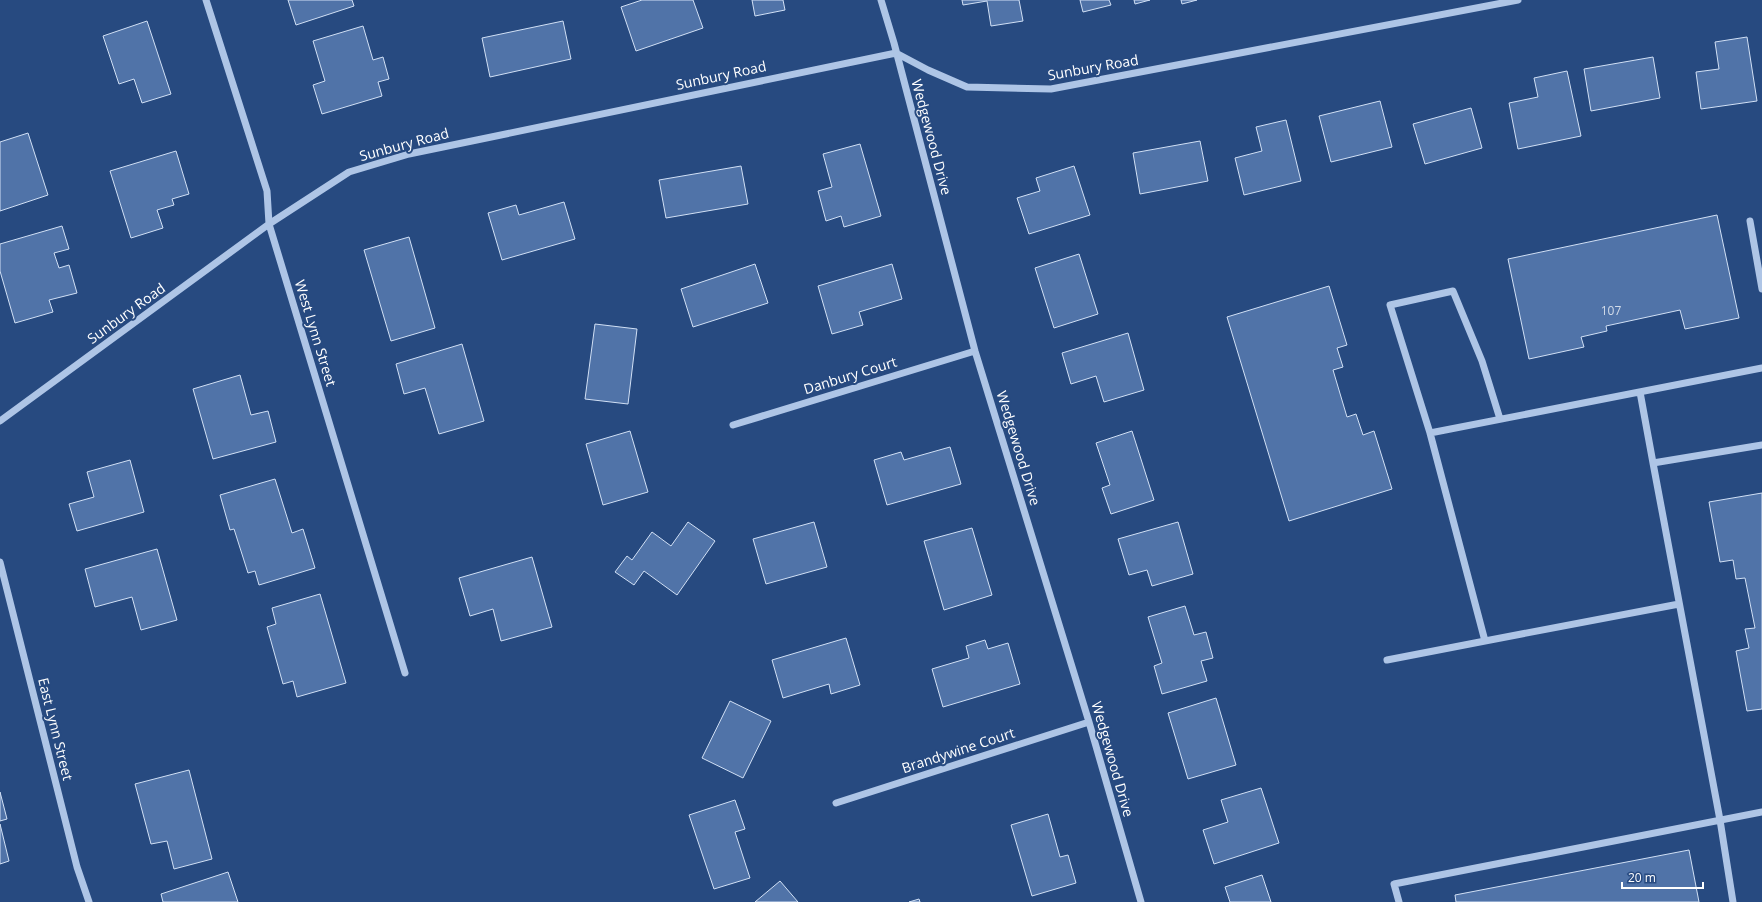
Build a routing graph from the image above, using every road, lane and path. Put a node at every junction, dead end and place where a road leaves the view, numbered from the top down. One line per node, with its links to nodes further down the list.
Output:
1 (206, 0): 6 (street, West Lynn Street)
2 (881, 0): 4 (street, Wedgewood Drive)
3 (1518, 0): 4 (street, Sunbury Road)
4 (896, 53): 6 (street, Sunbury Road); 8 (street, Wedgewood Drive)
5 (1750, 221): 7 (street)
6 (269, 224): 12 (street, Sunbury Road); 21 (street, West Lynn Street)
7 (1762, 289)
8 (975, 351): 13 (street, Danbury Court); 22 (street, Wedgewood Drive)
9 (1762, 368): 10 (street)
10 (1640, 392): 11 (street); 16 (street)
11 (1500, 419): 14 (street); 14 (street)
12 (0, 422)
13 (733, 425)
14 (1430, 433): 19 (street)
15 (1762, 445): 16 (street)
16 (1653, 463): 18 (street)
17 (0, 562): 26 (street, East Lynn Street)
18 (1679, 604): 19 (street); 25 (street)
19 (1485, 641): 20 (street)
20 (1387, 660)
21 (405, 673)
22 (1089, 722): 23 (street, Brandywine Court); 27 (street, Wedgewood Drive)
23 (836, 803)
24 (1762, 812): 25 (street)
25 (1720, 820): 28 (street); 29 (street)
26 (89, 902)
27 (1141, 902)
28 (1399, 902)
29 (1733, 902)

